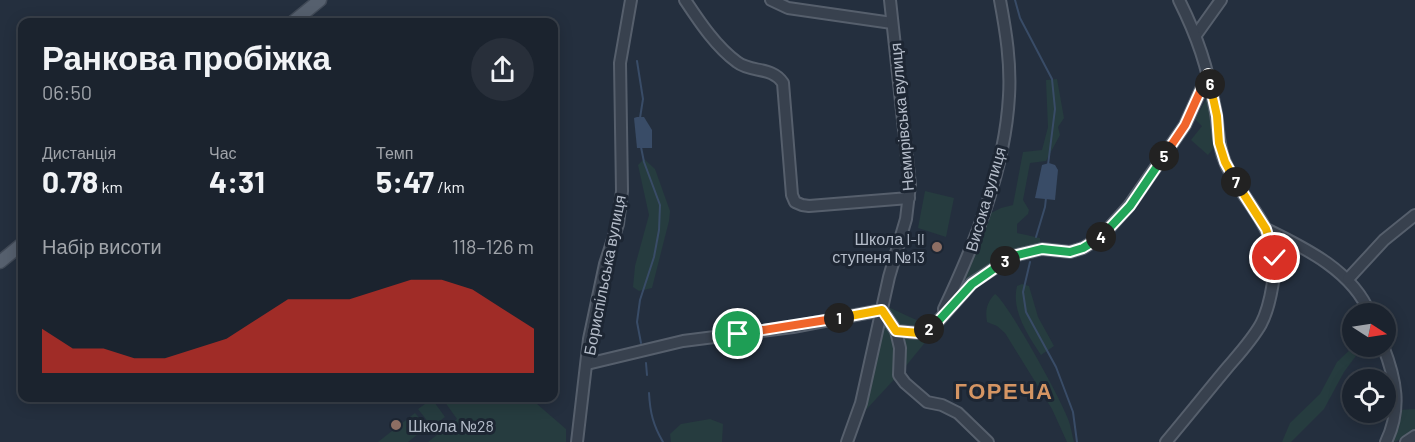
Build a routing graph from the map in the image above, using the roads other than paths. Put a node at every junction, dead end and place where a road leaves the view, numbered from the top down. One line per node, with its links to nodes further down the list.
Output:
1 (320, 0): 9 (main road)
2 (631, 0): 24 (street, Бориспільська вулиця)
3 (685, 0): 13 (street)
4 (771, 0): 10 (street)
5 (890, 0): 10 (street, Немирівська вулиця)
6 (1000, 0): 21 (street, Висока вулиця)
7 (1179, 0): 11 (street)
8 (1221, 0): 11 (street)
9 (298, 18)
10 (892, 23): 13 (street, Немирівська вулиця)
11 (1196, 35): 12 (street)
12 (1208, 74): 15 (street); 21 (street)
13 (909, 198): 20 (street, Немирівська вулиця)
14 (1415, 215): 18 (street)
15 (1266, 229): 18 (street); 29 (street)
16 (18, 247): 17 (main road)
17 (0, 262)
18 (1348, 279): 19 (street)
19 (1366, 303)
20 (882, 310): 22 (street); 24 (street); 27 (street, Немирівська вулиця)
21 (939, 321): 22 (street)
22 (896, 331): 28 (street)
23 (1386, 357): 30 (street)
24 (587, 364): 26 (street, Бориспільська вулиця)
25 (1415, 436): 31 (street)
26 (577, 442)
27 (847, 442)
28 (988, 442)
29 (1166, 442)
30 (1386, 442)
31 (1406, 442)

